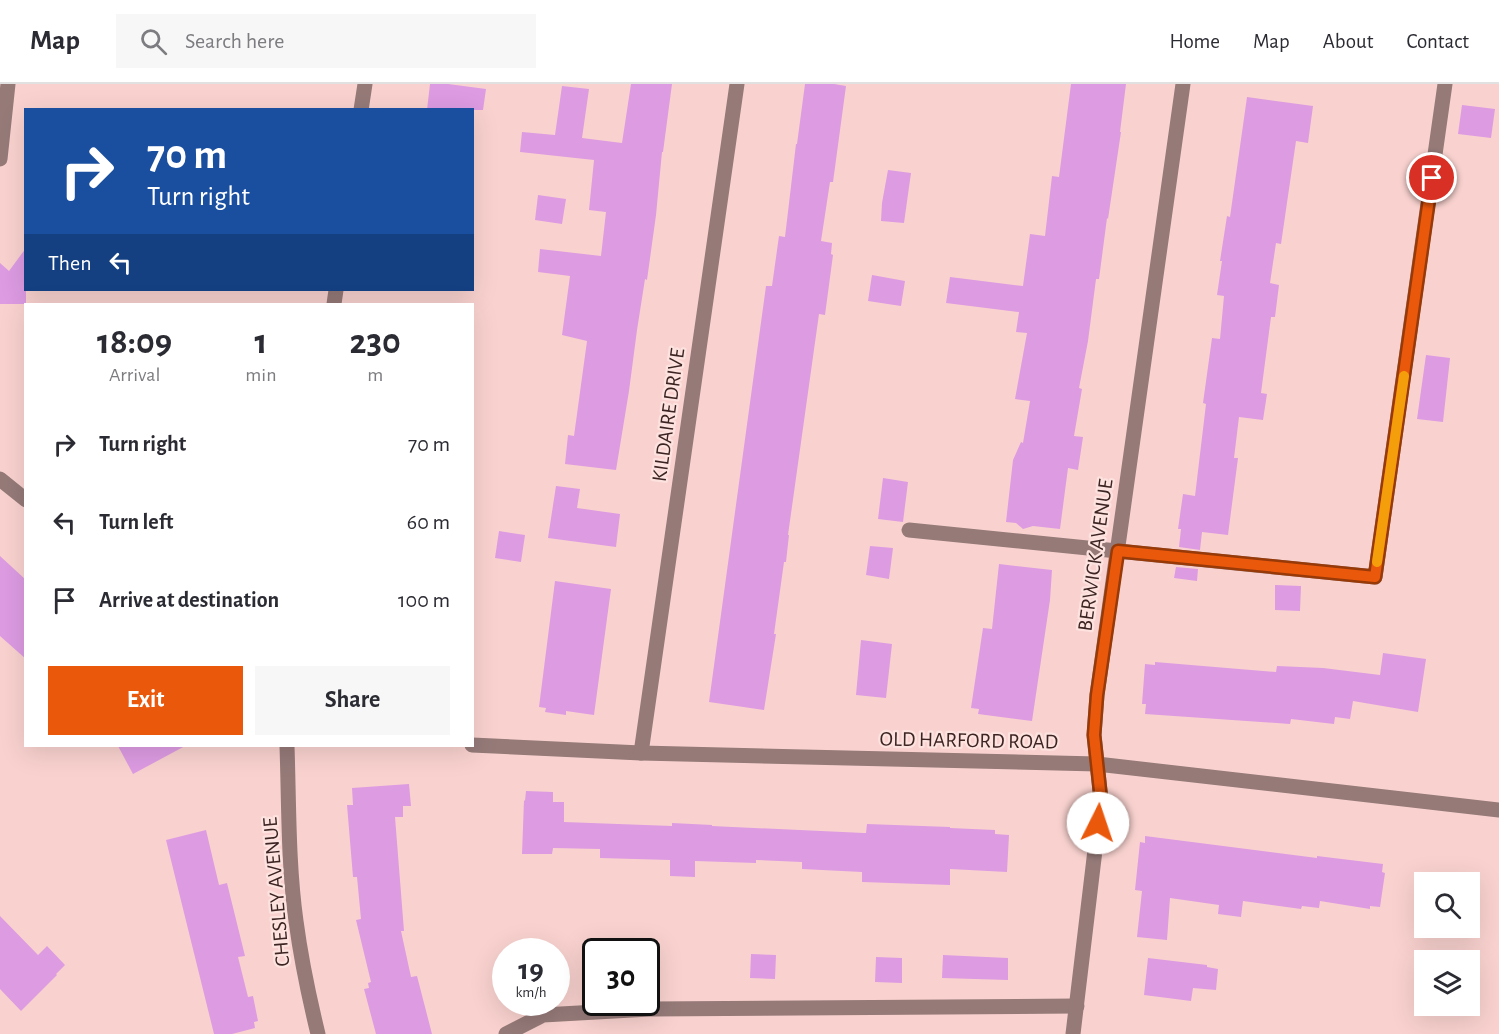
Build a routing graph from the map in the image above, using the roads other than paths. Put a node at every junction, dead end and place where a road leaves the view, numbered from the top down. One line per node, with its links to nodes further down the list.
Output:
1 (8, 84): 7 (street)
2 (365, 84): 6 (street)
3 (737, 84): 14 (street, KILDAIRE DRIVE)
4 (1183, 84): 11 (street, BERWICK AVENUE)
5 (1445, 84): 11 (street)
6 (361, 108)
7 (0, 159)
8 (0, 479): 9 (street)
9 (24, 498)
10 (909, 530): 11 (street)
11 (1118, 551): 15 (street, BERWICK AVENUE)
12 (474, 745): 14 (street, OLD HARFORD ROAD)
13 (288, 747): 18 (street, CHESLEY AVENUE)
14 (641, 753): 15 (street, OLD HARFORD ROAD)
15 (1097, 764): 16 (street, OLD HARFORD ROAD); 17 (street, BERWICK AVENUE)
16 (1499, 810)
17 (1077, 1006): 19 (street); 20 (street, BERWICK AVENUE)
18 (318, 1034)
19 (506, 1034)
20 (1073, 1034)

